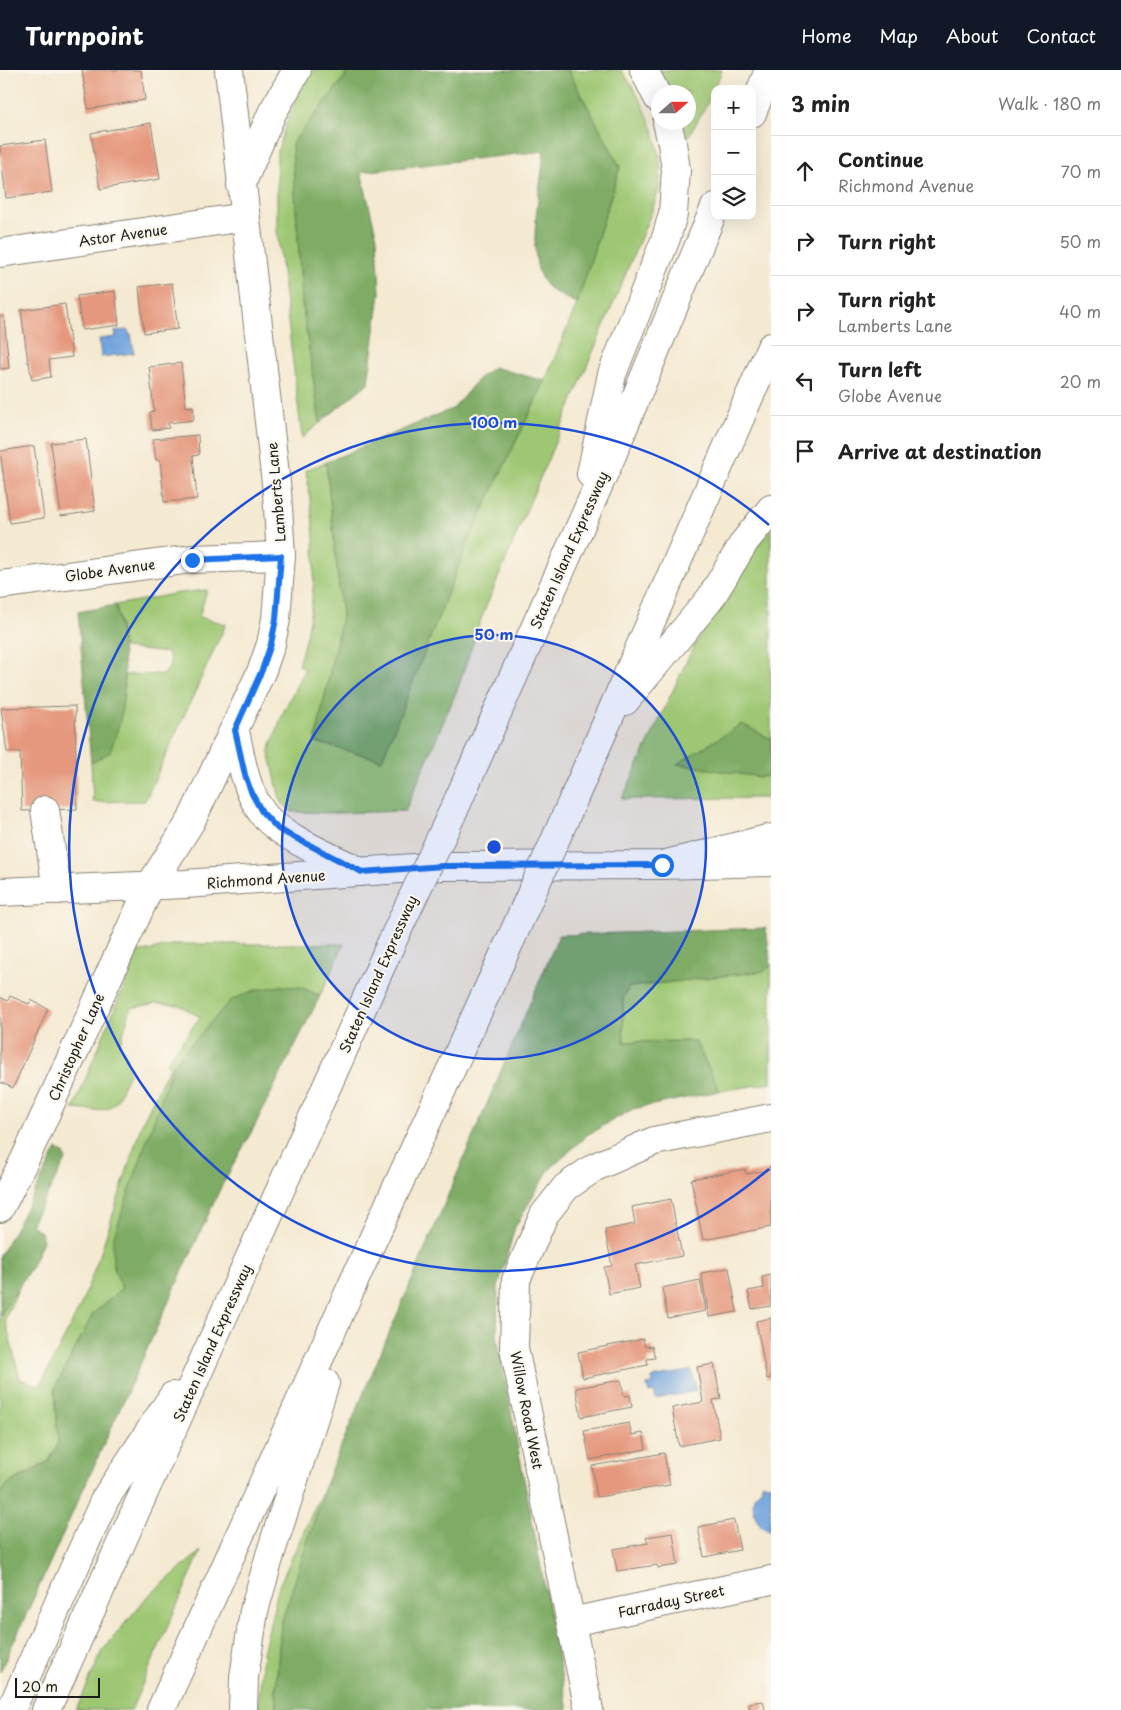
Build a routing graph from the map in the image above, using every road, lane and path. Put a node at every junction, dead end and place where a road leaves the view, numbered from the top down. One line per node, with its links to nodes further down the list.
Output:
1 (229, 70): 8 (main road, Lamberts Lane)
2 (298, 70): 8 (main road)
3 (644, 70): 5 (main road)
4 (769, 70): 6 (main road)
5 (652, 85)
6 (756, 103)
7 (669, 130): 14 (main road)
8 (241, 184): 9 (main road, Lamberts Lane)
9 (245, 217): 11 (main road, Astor Avenue); 15 (main road, Lamberts Lane)
10 (711, 217): 14 (main road, Staten Island Expressway)
11 (0, 253)
12 (771, 347): 17 (main road)
13 (771, 509): 17 (main road)
14 (580, 528): 30 (main road, Staten Island Expressway, bridge)
15 (281, 556): 16 (main road, Globe Avenue); 18 (main road, Lamberts Lane)
16 (0, 585)
17 (605, 726): 29 (main road, bridge)
18 (235, 730): 23 (main road); 24 (main road, Lamberts Lane)
19 (46, 810): 25 (main road)
20 (771, 838): 22 (main road)
21 (771, 862): 22 (main road, Richmond Avenue)
22 (662, 865): 23 (main road, Richmond Avenue)
23 (362, 872): 24 (main road, Richmond Avenue)
24 (150, 886): 25 (main road, Richmond Avenue); 28 (main road, Christopher Lane)
25 (57, 890): 26 (main road, Richmond Avenue)
26 (0, 892)
27 (771, 1118): 32 (main road, Willow Road West)
28 (0, 1208)
29 (369, 1248): 35 (main road); 36 (main road)
30 (220, 1326): 33 (main road); 34 (main road, Staten Island Expressway)
31 (771, 1580): 32 (main road, Farraday Street)
32 (571, 1622): 37 (main road, Willow Road West)
33 (11, 1710)
34 (46, 1710)
35 (161, 1710)
36 (243, 1710)
37 (589, 1710)

